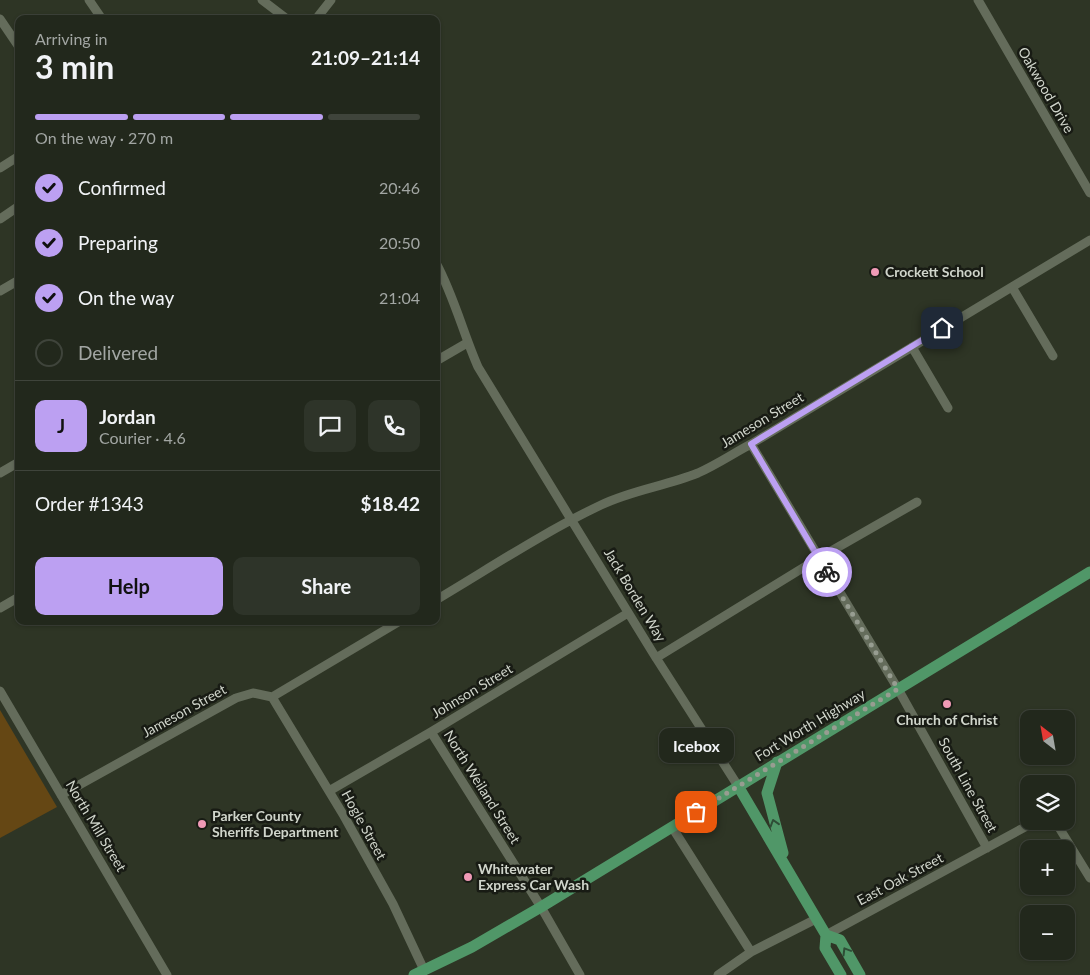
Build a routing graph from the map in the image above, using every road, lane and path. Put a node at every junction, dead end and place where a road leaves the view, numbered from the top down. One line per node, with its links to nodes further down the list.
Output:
1 (89, 0): 5 (street)
2 (262, 0): 6 (street)
3 (330, 0): 7 (street)
4 (978, 0): 12 (street, Oakwood Drive)
5 (99, 15)
6 (282, 15)
7 (319, 15)
8 (0, 20): 9 (street)
9 (15, 41)
10 (15, 158): 11 (street)
11 (1, 166)
12 (1090, 193)
13 (15, 209): 14 (street)
14 (0, 219)
15 (1090, 240): 18 (street, Jameson Street)
16 (440, 272): 20 (street, Jack Borden Way)
17 (15, 283): 19 (street)
18 (1012, 287): 21 (street, Jameson Street); 22 (street)
19 (0, 292)
20 (467, 343): 23 (street); 29 (street, Jack Borden Way)
21 (912, 347): 24 (street); 25 (street, Jameson Street)
22 (1053, 356)
23 (440, 359)
24 (948, 408)
25 (751, 444): 29 (street, Jameson Street); 30 (street, South Line Street)
26 (15, 464): 27 (street)
27 (0, 472)
28 (917, 502): 30 (street)
29 (572, 520): 32 (street, Jameson Street); 35 (street, Jack Borden Way)
30 (819, 558): 37 (street); 38 (street, South Line Street)
31 (1090, 572): 38 (main road, Fort Worth Highway)
32 (440, 598)
33 (15, 599): 34 (street)
34 (0, 608)
35 (628, 613): 37 (street, Jack Borden Way); 41 (street, Johnson Street)
36 (393, 625): 40 (street)
37 (656, 658): 43 (street, Jack Borden Way)
38 (898, 689): 42 (main road, Fort Worth Highway); 49 (street, South Line Street)
39 (0, 691): 45 (street, North Mill Street)
40 (272, 697): 44 (street, Hogle Street); 45 (street, Jameson Street)
41 (431, 732): 44 (street, Johnson Street); 52 (street, North Weiland Street)
42 (777, 762): 43 (main road, Fort Worth Highway); 50 (main road, one-way to 42)
43 (738, 786): 46 (main road, Fort Worth Highway); 50 (main road, Jack Borden Way)
44 (329, 790): 56 (street, Hogle Street)
45 (61, 795): 57 (street, North Mill Street)
46 (672, 827): 52 (main road, Fort Worth Highway); 55 (street)
47 (1020, 830): 49 (street, South Line Street)
48 (1061, 830): 51 (street)
49 (987, 848): 54 (street, East Oak Street)
50 (788, 869): 53 (main road, Jack Borden Way)
51 (1090, 878)
52 (541, 908): 56 (main road, Fort Worth Highway); 58 (street, North Weiland Street)
53 (816, 919): 54 (main road, Jack Borden Way); 55 (street)
54 (826, 935): 60 (main road, Jack Borden Way); 61 (main road, Jack Borden Way, one-way to 54)
55 (751, 952): 59 (street)
56 (419, 973)
57 (167, 975)
58 (580, 975)
59 (718, 975)
60 (840, 975)
61 (860, 975)

